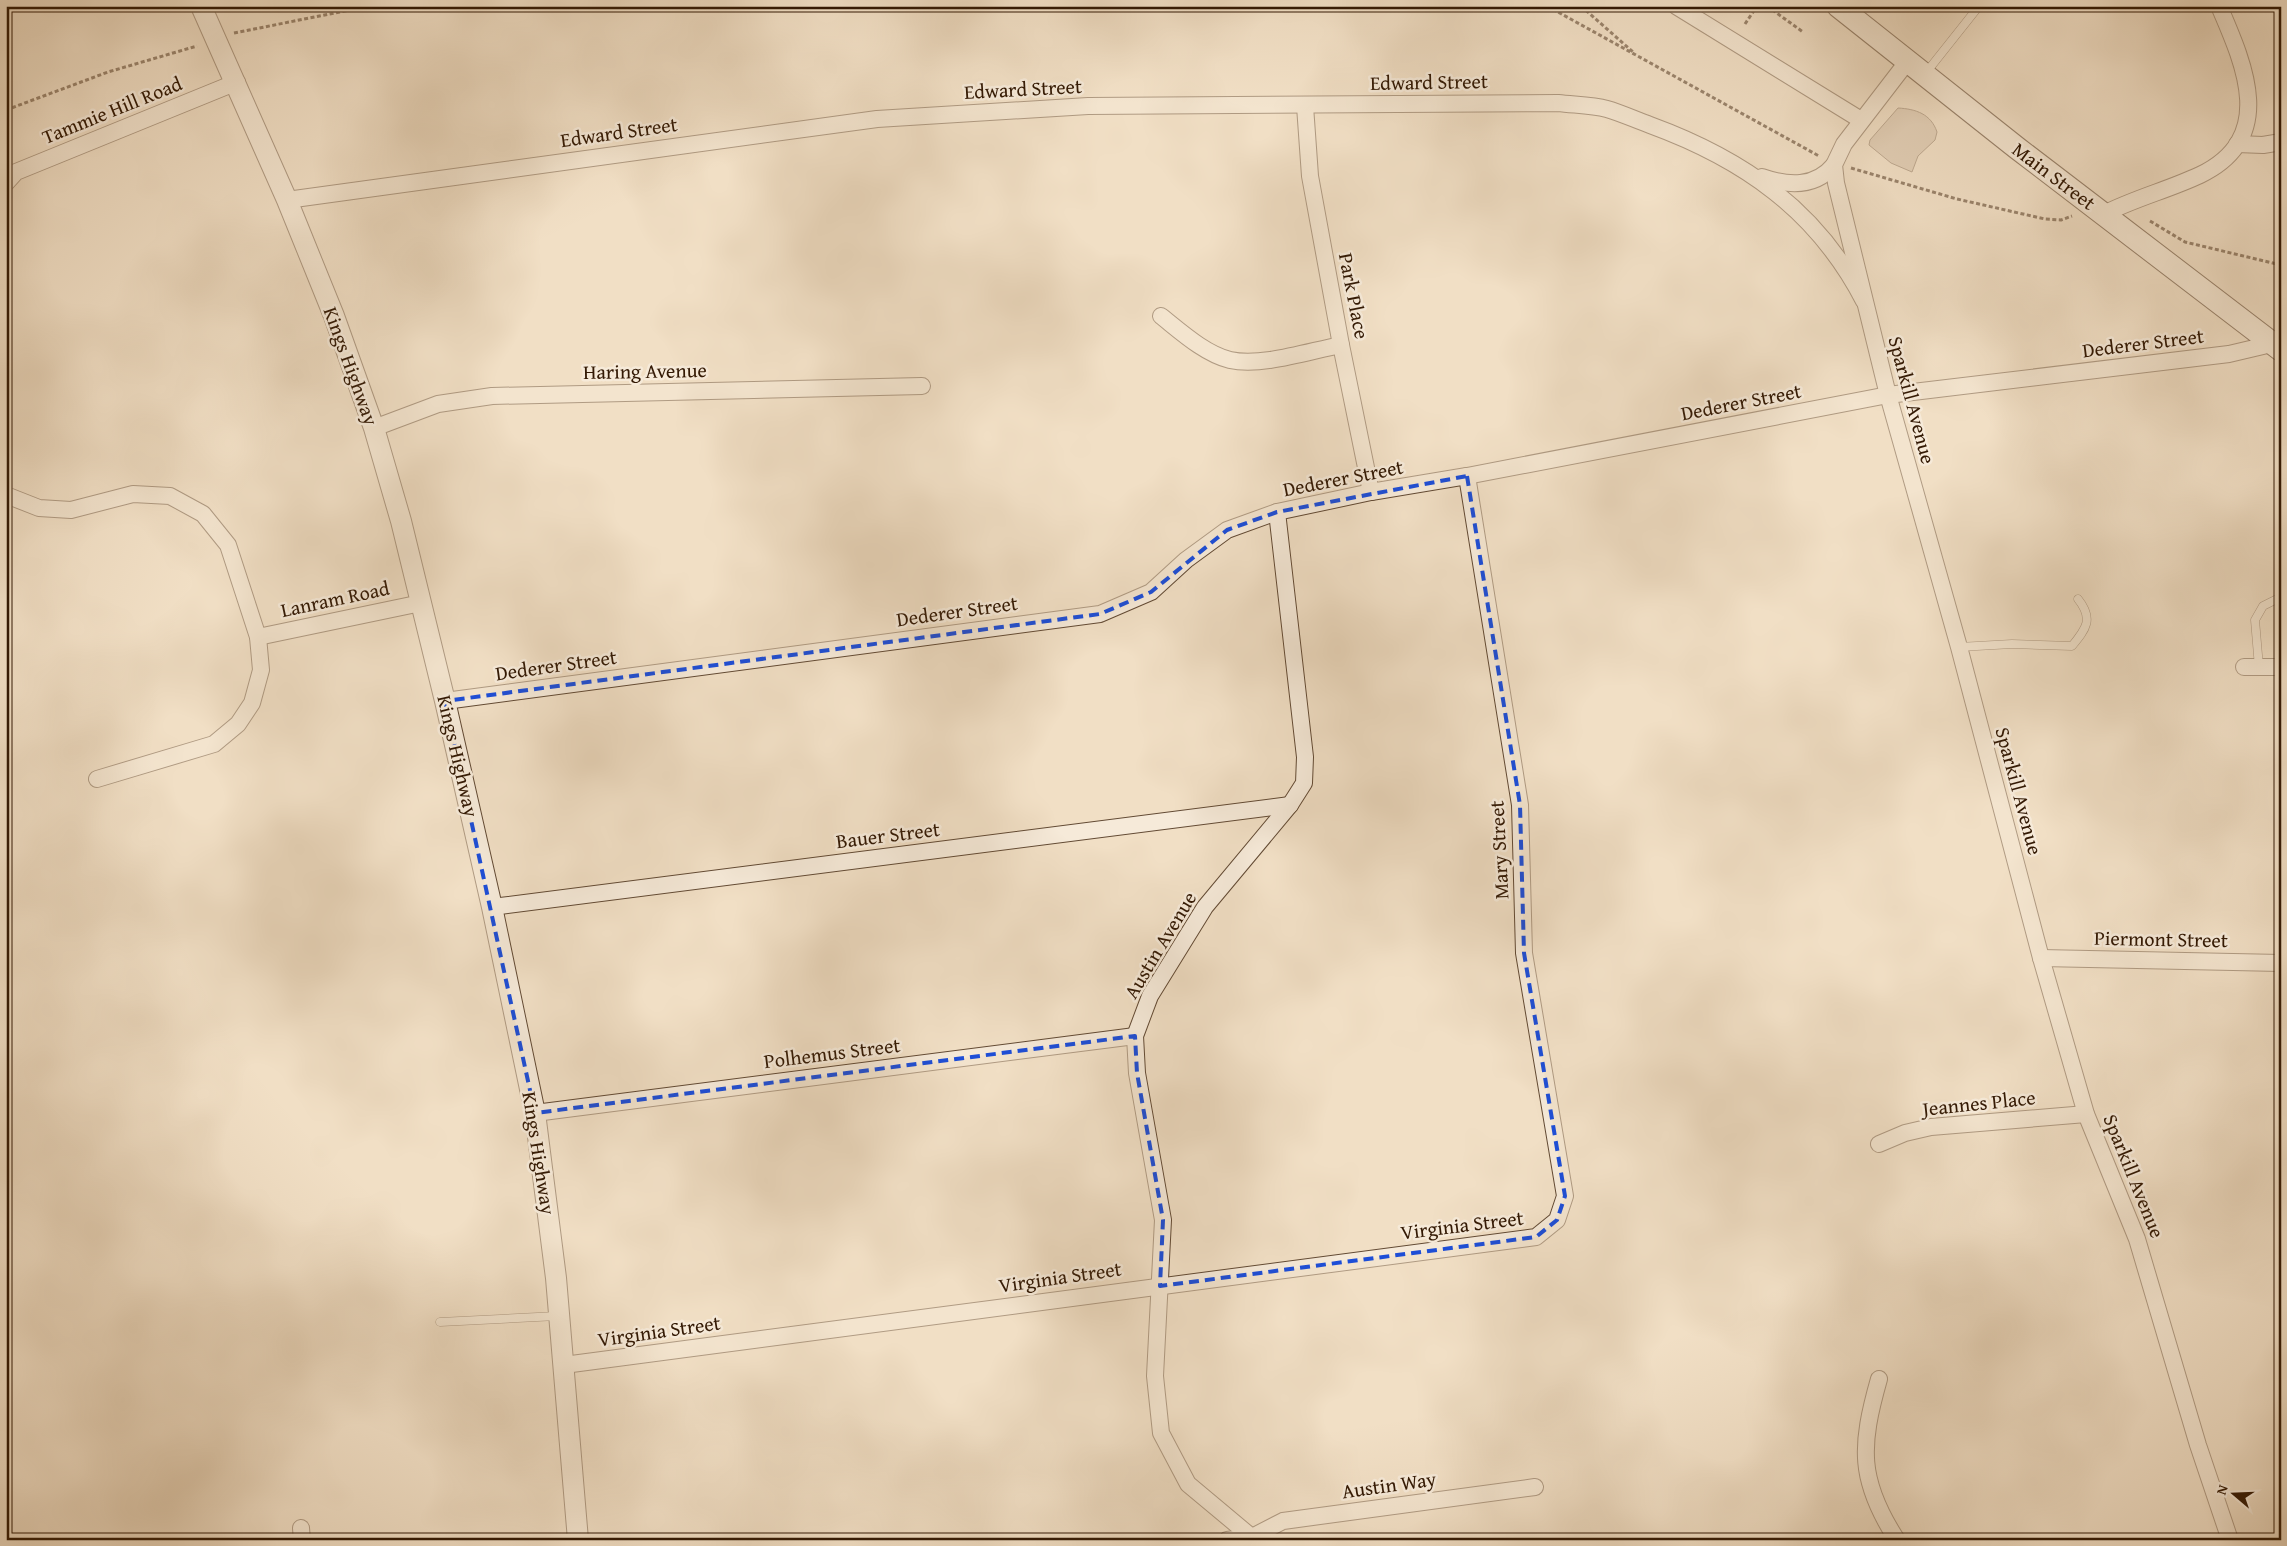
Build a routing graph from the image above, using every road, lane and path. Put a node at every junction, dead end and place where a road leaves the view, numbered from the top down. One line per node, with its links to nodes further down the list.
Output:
1 (201, 6): 13 (street, Kings Highway)
2 (370, 6): 13 (path)
3 (1547, 6): 14 (path)
4 (1581, 6): 14 (path)
5 (1676, 6): 19 (street)
6 (1757, 6): 11 (path)
7 (1766, 6): 12 (path)
8 (1838, 6): 15 (main road, Main Street)
9 (1979, 6): 15 (lane)
10 (2219, 6): 21 (street)
11 (1745, 24)
12 (1803, 32)
13 (217, 39): 16 (street, Kings Highway); 18 (path)
14 (1639, 57): 22 (path)
15 (1916, 69): 19 (street); 29 (main road, Main Street)
16 (236, 82): 26 (street, Tammie Hill Road); 27 (street, Kings Highway)
17 (1305, 106): 25 (street, Edward Street); 27 (street, Edward Street); 34 (street, Park Place)
18 (6, 110)
19 (1861, 120): 23 (street)
20 (2281, 142): 21 (street)
21 (2237, 144): 29 (street)
22 (1818, 156)
23 (1834, 165): 25 (street); 32 (street, Sparkill Avenue)
24 (1851, 168): 28 (path)
25 (1753, 174): 32 (street)
26 (6, 183)
27 (287, 200): 38 (street, Kings Highway)
28 (2079, 213)
29 (2104, 214): 35 (main road, Main Street)
30 (2185, 242): 31 (path)
31 (2281, 265)
32 (1864, 301): 37 (street, Sparkill Avenue)
33 (1161, 316): 34 (street)
34 (1341, 345): 40 (street, Park Place)
35 (2278, 345): 37 (street, Dederer Street)
36 (922, 386): 38 (street, Haring Avenue)
37 (1888, 395): 39 (street, Dederer Street); 47 (street, Sparkill Avenue)
38 (374, 428): 45 (street, Kings Highway)
39 (1467, 476): 40 (street, Dederer Street); 60 (street, Mary Street)
40 (1372, 492): 42 (street, Dederer Street)
41 (6, 495): 46 (street)
42 (1277, 512): 50 (street, Dederer Street); 52 (street, Austin Avenue)
43 (2281, 597): 48 (lane)
44 (2078, 599): 47 (lane)
45 (421, 603): 46 (street, Lanram Road); 50 (street, Kings Highway)
46 (258, 637): 51 (street)
47 (1959, 648): 54 (street, Sparkill Avenue)
48 (2252, 667): 49 (street)
49 (2281, 667)
50 (445, 701): 53 (street, Kings Highway)
51 (97, 779)
52 (1290, 805): 53 (street, Bauer Street); 56 (street, Austin Avenue)
53 (492, 907): 57 (street, Kings Highway)
54 (2041, 958): 55 (street, Piermont Street); 58 (street, Sparkill Avenue)
55 (2281, 963)
56 (1135, 1036): 57 (street, Polhemus Street); 61 (street, Austin Avenue)
57 (535, 1113): 62 (street, Kings Highway)
58 (2086, 1114): 59 (street, Jeannes Place); 71 (street, Sparkill Avenue)
59 (1879, 1144)
60 (1557, 1220): 61 (street, Virginia Street)
61 (1160, 1286): 64 (street, Virginia Street); 67 (street, Austin Avenue)
62 (559, 1316): 63 (lane); 64 (street, Kings Highway)
63 (440, 1322)
64 (564, 1365): 68 (street, Kings Highway)
65 (1879, 1379): 70 (street)
66 (1535, 1487): 67 (street, Austin Way)
67 (1253, 1538): 69 (street)
68 (578, 1540)
69 (1227, 1540)
70 (1897, 1540)
71 (2230, 1540)

